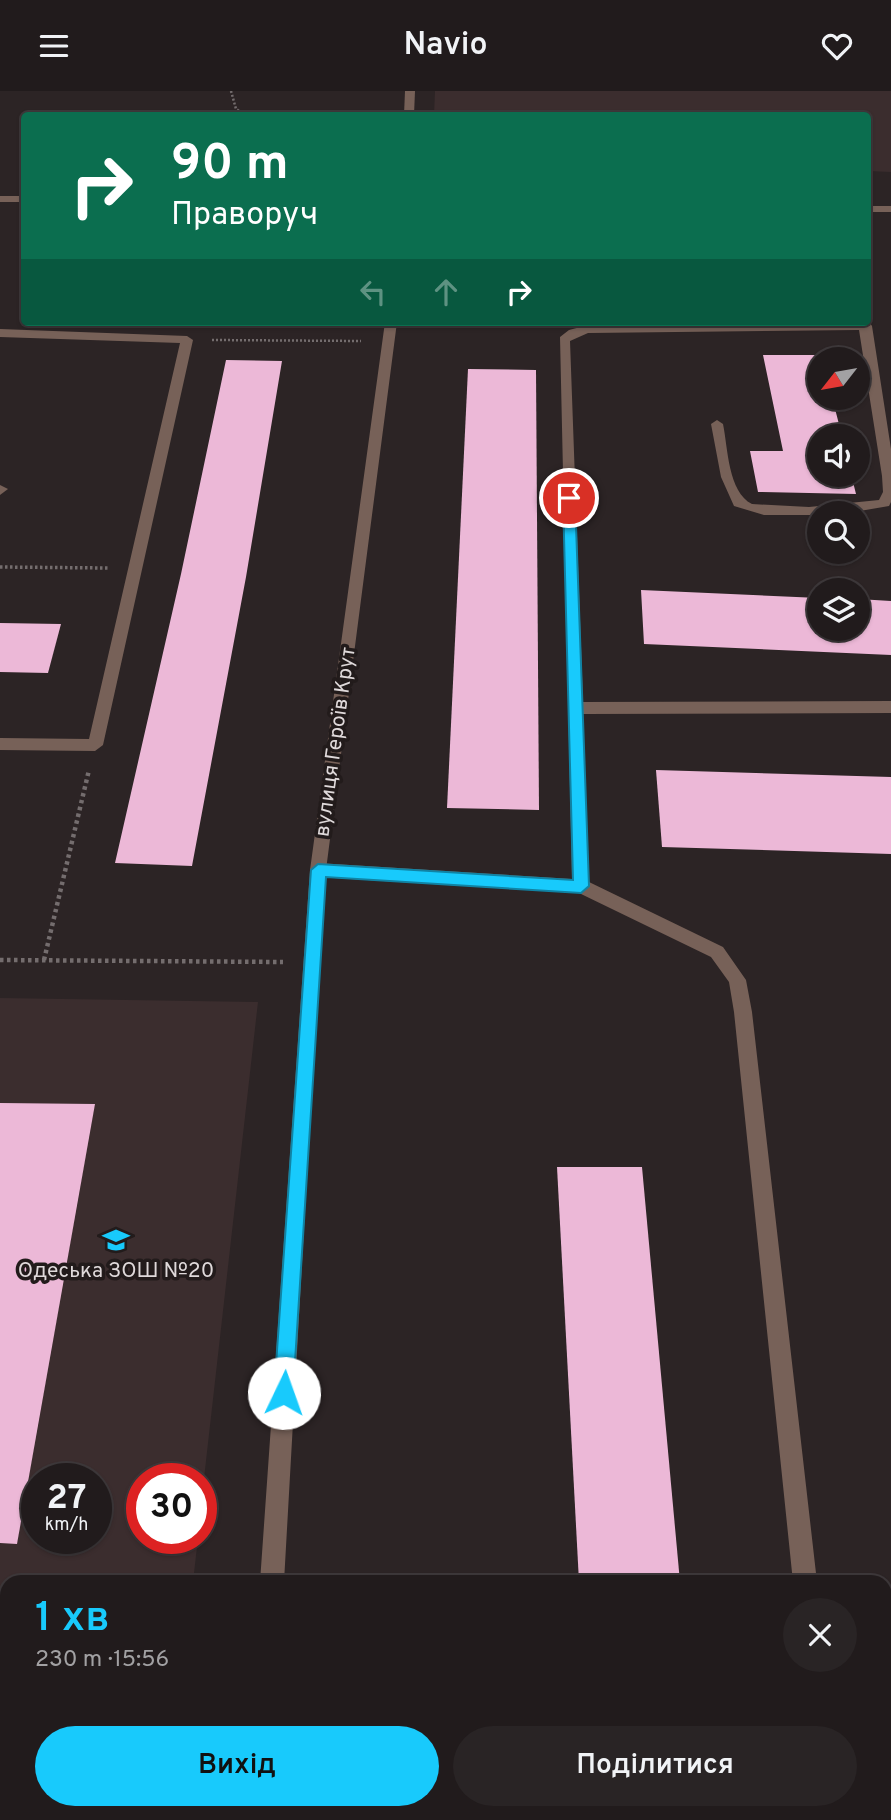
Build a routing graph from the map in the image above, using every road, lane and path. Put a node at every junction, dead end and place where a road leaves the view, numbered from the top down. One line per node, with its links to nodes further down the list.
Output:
1 (231, 91): 3 (path)
2 (410, 91): 4 (street)
3 (241, 112)
4 (409, 112)
5 (0, 199): 6 (street)
6 (21, 199)
7 (871, 209): 8 (street)
8 (891, 209)
9 (391, 326): 14 (street, вулиця Героїв Крут)
10 (754, 326): 20 (street)
11 (865, 326): 16 (street)
12 (0, 333): 13 (street)
13 (187, 340): 14 (path); 18 (street)
14 (389, 341): 23 (street, вулиця Героїв Крут)
15 (717, 425): 16 (street)
16 (890, 476)
17 (0, 567): 18 (path)
18 (135, 568): 22 (street)
19 (891, 707): 20 (street)
20 (576, 708): 24 (street)
21 (0, 744): 22 (street)
22 (95, 745): 26 (path)
23 (318, 870): 24 (street); 27 (street, вулиця Героїв Крут)
24 (581, 886): 29 (street)
25 (0, 960): 26 (path)
26 (44, 960): 27 (path)
27 (310, 962): 28 (street, вулиця Героїв Крут)
28 (272, 1575)
29 (804, 1575)

